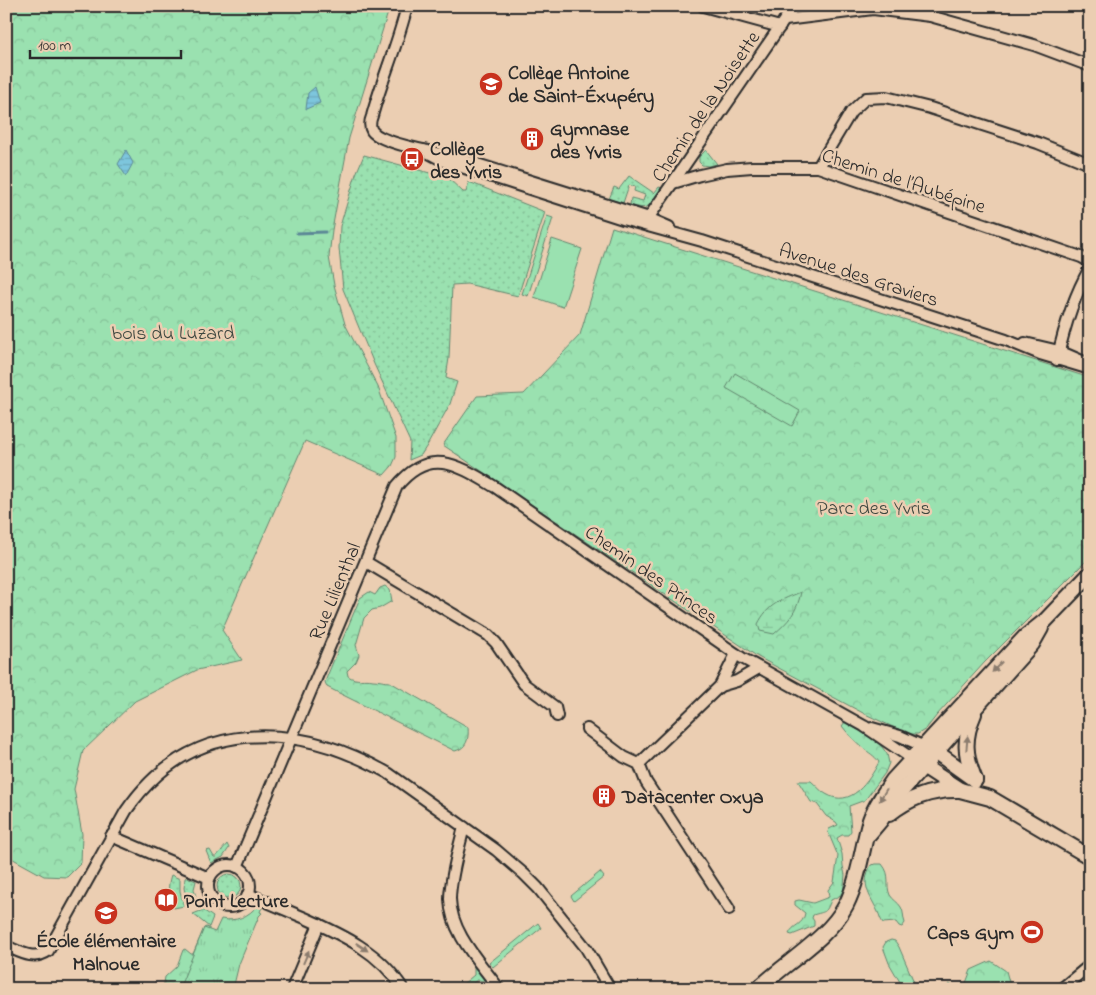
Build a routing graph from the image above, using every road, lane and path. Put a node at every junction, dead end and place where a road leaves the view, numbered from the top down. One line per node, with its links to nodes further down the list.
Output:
1 (407, 6): 9 (street, Avenue des Graviers)
2 (703, 6): 4 (street)
3 (794, 6): 4 (street, Chemin de la Noisette)
4 (782, 24): 5 (street); 8 (street, Chemin de la Noisette)
5 (1090, 66)
6 (1090, 164): 7 (street)
7 (818, 167): 8 (street, Chemin de l’Aubépine); 10 (street, Chemin de l’Aubépine)
8 (673, 183): 9 (street, Chemin de la Noisette)
9 (646, 222): 12 (street, Avenue des Graviers)
10 (1090, 262)
11 (1090, 268): 12 (street)
12 (1058, 356): 13 (street, Avenue des Graviers); 14 (street, Avenue des Graviers)
13 (1090, 365)
14 (1090, 369)
15 (420, 466): 16 (street, Rue Lilienthal); 19 (street, Chemin des Princes)
16 (366, 562): 23 (street); 26 (street, Rue Lilienthal)
17 (1090, 574): 18 (main road)
18 (1045, 621): 22 (main road); 27 (main road, one-way to 27)
19 (736, 654): 20 (street, Chemin des Princes); 21 (street)
20 (760, 668): 21 (street); 24 (street, Chemin des Princes)
21 (720, 686): 30 (street)
22 (977, 706): 28 (main road); 31 (main road, one-way to 22)
23 (557, 716)
24 (864, 726): 27 (street, Chemin des Princes); 29 (street, Chemin des Princes)
25 (587, 730): 30 (street)
26 (291, 737): 35 (street); 36 (street); 39 (street, Rue Lilienthal)
27 (923, 746): 28 (street, Chemin des Princes); 29 (main road)
28 (936, 752): 29 (main road); 31 (main road)
29 (917, 762): 32 (main road); 34 (main road); 37 (main road, one-way to 37)
30 (639, 764): 42 (street)
31 (975, 780): 33 (main road)
32 (960, 790): 33 (main road); 34 (main road)
33 (990, 798): 38 (main road)
34 (880, 821): 37 (main road)
35 (464, 827): 48 (street); 49 (street)
36 (111, 836): 40 (street); 44 (street)
37 (867, 837): 50 (main road)
38 (1090, 857)
39 (237, 867): 40 (street); 41 (street)
40 (209, 878): 41 (street)
41 (248, 894): 43 (street)
42 (728, 909)
43 (319, 924): 46 (street, one-way to 43); 47 (street, one-way to 47)
44 (6, 946)
45 (1090, 965): 51 (street)
46 (292, 989)
47 (403, 989)
48 (500, 989)
49 (610, 989)
50 (758, 989)
51 (1061, 989)

